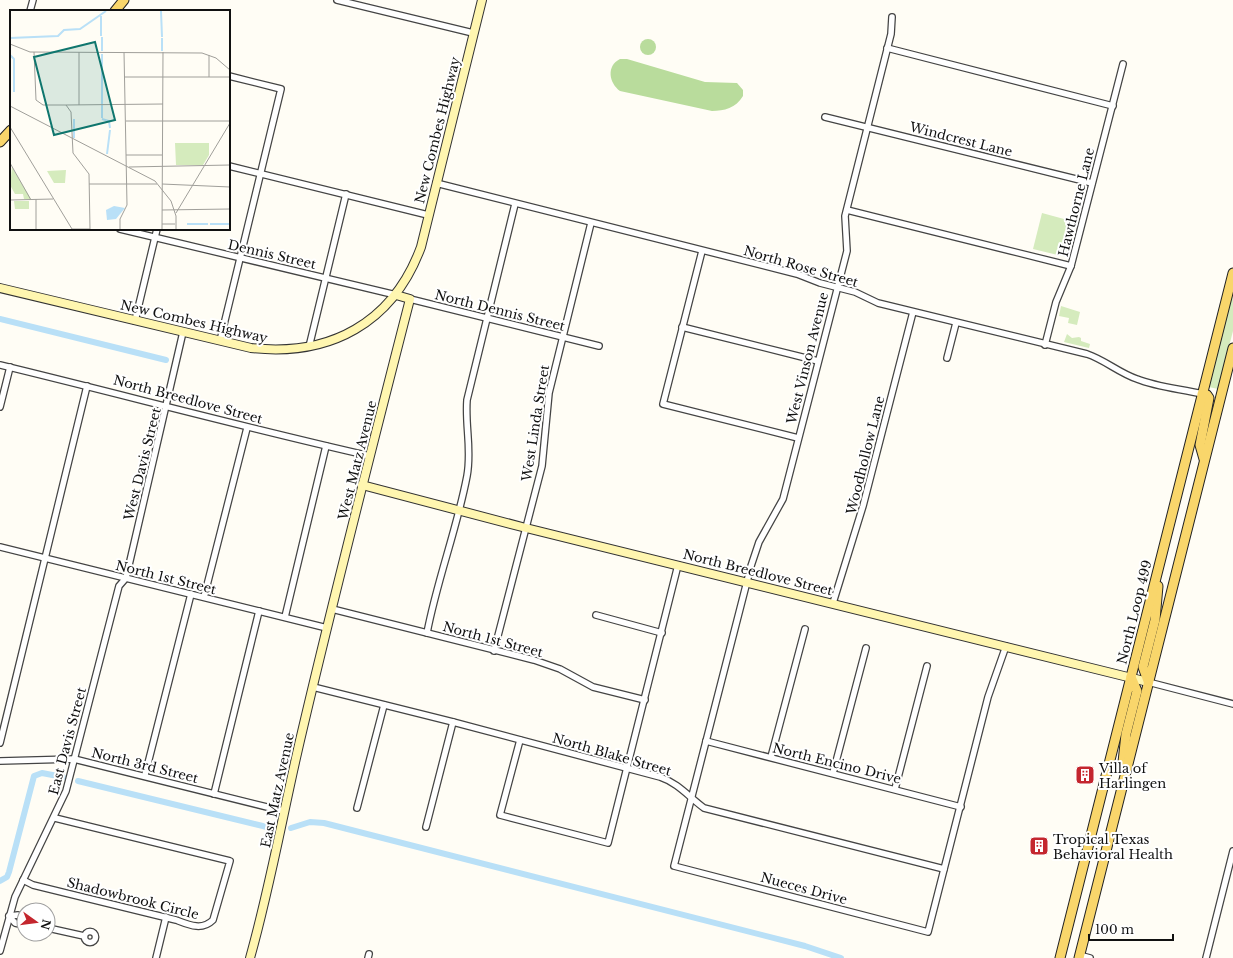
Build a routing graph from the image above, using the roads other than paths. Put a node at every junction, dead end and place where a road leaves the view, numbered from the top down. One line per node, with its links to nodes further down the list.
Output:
1 (33, 0): 5 (street)
2 (124, 0): 6 (main road)
3 (337, 0): 8 (street)
4 (482, 0): 8 (street, New Combes Highway)
5 (30, 10)
6 (116, 10)
7 (892, 17): 9 (street, West Vinson Avenue)
8 (473, 33): 19 (street, New Combes Highway)
9 (887, 48): 12 (street); 14 (street, West Vinson Avenue)
10 (1123, 64): 12 (street, Hawthorne Lane)
11 (230, 76): 18 (street)
12 (1113, 106): 20 (street, Hawthorne Lane)
13 (825, 117): 14 (street, Windcrest Lane)
14 (868, 127): 20 (street, Windcrest Lane); 23 (street, West Vinson Avenue)
15 (10, 131): 16 (main road)
16 (0, 142)
17 (230, 166): 18 (street)
18 (261, 174): 21 (street); 30 (street)
19 (436, 183): 22 (street, North Rose Street); 24 (street, New Combes Highway)
20 (1092, 183): 31 (street, Hawthorne Lane)
21 (346, 194): 24 (street); 33 (street)
22 (515, 204): 25 (street, North Rose Street); 39 (street)
23 (847, 210): 31 (street); 35 (street, West Vinson Avenue)
24 (428, 215): 36 (street, New Combes Highway)
25 (591, 223): 29 (street, North Rose Street); 44 (street, West Linda Street)
26 (124, 230): 28 (street, Dennis Street)
27 (157, 230): 28 (street)
28 (155, 237): 30 (street, Dennis Street); 40 (street)
29 (702, 251): 35 (street, North Rose Street); 42 (street)
30 (239, 258): 33 (street, Dennis Street); 45 (street)
31 (1071, 266): 46 (street, Hawthorne Lane)
32 (1233, 273): 55 (main road, North Loop 499)
33 (326, 278): 36 (street, Dennis Street); 48 (street)
34 (0, 288): 40 (street, New Combes Highway)
35 (837, 288): 38 (street, North Rose Street); 51 (street, West Vinson Avenue)
36 (396, 295): 37 (street, North Dennis Street); 48 (street, New Combes Highway)
37 (410, 299): 39 (street, North Dennis Street); 61 (street, West Matz Avenue)
38 (913, 312): 41 (street, North Rose Street); 74 (street, Woodhollow Lane)
39 (488, 319): 44 (street, North Dennis Street); 64 (street)
40 (135, 321): 43 (street, New Combes Highway)
41 (956, 323): 46 (street, North Rose Street); 50 (street)
42 (682, 327): 51 (street); 59 (street)
43 (183, 332): 45 (street, New Combes Highway); 57 (street, West Davis Street)
44 (562, 338): 47 (street, North Dennis Street); 65 (street, West Linda Street)
45 (220, 341): 48 (street, New Combes Highway)
46 (1045, 345): 55 (street, North Rose Street)
47 (599, 346)
48 (309, 347)
49 (1233, 348): 62 (main road)
50 (947, 358)
51 (818, 361): 59 (street, West Vinson Avenue)
52 (0, 365): 53 (street, North Breedlove Street)
53 (10, 368): 54 (street, North Breedlove Street); 56 (street)
54 (87, 386): 57 (street, North Breedlove Street); 67 (street)
55 (1202, 394): 62 (main road); 69 (main road, North Loop 499)
56 (0, 407)
57 (167, 407): 58 (street, North Breedlove Street); 70 (street, West Davis Street)
58 (247, 428): 60 (street, North Breedlove Street); 73 (street)
59 (798, 438): 71 (street, West Vinson Avenue)
60 (326, 446): 61 (street, North Breedlove Street); 78 (street)
61 (370, 456): 63 (street, West Matz Avenue)
62 (1204, 461): 88 (main road)
63 (362, 485): 64 (street, North Breedlove Street); 75 (street, West Matz Avenue)
64 (458, 510): 65 (street, North Breedlove Street); 81 (street)
65 (526, 528): 68 (street, North Breedlove Street); 85 (street, West Linda Street)
66 (0, 548): 67 (street, North 1st Street)
67 (46, 558): 70 (street, North 1st Street); 96 (street)
68 (678, 565): 71 (street, North Breedlove Street); 82 (street)
69 (1158, 567): 87 (main road, North Loop 499); 88 (main road)
70 (126, 578): 72 (street, North 1st Street); 98 (street, East Davis Street)
71 (747, 582): 74 (street, North Breedlove Street); 95 (street, West Vinson Avenue)
72 (191, 594): 73 (street, North 1st Street); 102 (street)
73 (204, 597): 76 (street, North 1st Street)
74 (833, 603): 83 (street, North Breedlove Street)
75 (332, 609): 79 (street, West Matz Avenue); 81 (street, North 1st Street)
76 (259, 611): 78 (street, North 1st Street); 105 (street)
77 (596, 616): 82 (street)
78 (285, 617): 79 (street, North 1st Street)
79 (327, 628): 89 (street, East Matz Avenue)
80 (805, 629): 97 (street)
81 (427, 632): 85 (street, North 1st Street)
82 (662, 633): 90 (street)
83 (1006, 646): 87 (street, North Breedlove Street); 107 (street)
84 (866, 648): 101 (street)
85 (494, 651): 90 (street, North 1st Street)
86 (927, 666): 104 (street)
87 (1131, 677): 88 (street, North Breedlove Street); 103 (main road); 123 (main road, North Loop 499)
88 (1148, 682): 91 (street); 103 (main road)
89 (313, 687): 92 (street, North Blake Street); 109 (street, East Matz Avenue)
90 (645, 700): 100 (street)
91 (1233, 704)
92 (384, 705): 93 (street, North Blake Street); 108 (street)
93 (453, 722): 94 (street, North Blake Street); 111 (street)
94 (520, 740): 100 (street, North Blake Street); 100 (street)
95 (706, 741): 97 (street, North Encino Drive); 106 (street, West Vinson Avenue)
96 (0, 743)
97 (772, 757): 101 (street, North Encino Drive)
98 (74, 759): 99 (street, North 3rd Street); 102 (street, North 3rd Street); 110 (street, East Davis Street)
99 (0, 761)
100 (627, 768): 106 (street, North Blake Street)
101 (833, 773): 104 (street, North Encino Drive)
102 (145, 775): 105 (street, North 3rd Street)
103 (1121, 788): 124 (main road)
104 (895, 789): 107 (street, North Encino Drive)
105 (214, 794): 109 (street, North 3rd Street)
106 (691, 798): 113 (street, West Vinson Avenue); 114 (street, North Blake Street)
107 (961, 807): 114 (street)
108 (357, 808)
109 (284, 811): 126 (street, East Matz Avenue)
110 (55, 818): 115 (street, East Davis Street); 118 (street, Shadowbrook Circle)
111 (426, 826)
112 (1233, 851): 128 (street)
113 (674, 866): 114 (street, Nueces Drive)
114 (944, 869)
115 (23, 880): 117 (street, East Davis Street); 118 (street, Shadowbrook Circle)
116 (16, 915): 117 (street)
117 (9, 916): 119 (street); 122 (street, East Davis Street)
118 (166, 917): 125 (street)
119 (16, 923)
120 (56, 930): 121 (street)
121 (84, 936)
122 (0, 951)
123 (1061, 955): 124 (main road)
124 (1079, 957): 127 (street)
125 (156, 958)
126 (250, 958)
127 (1090, 958)
128 (1206, 958)

